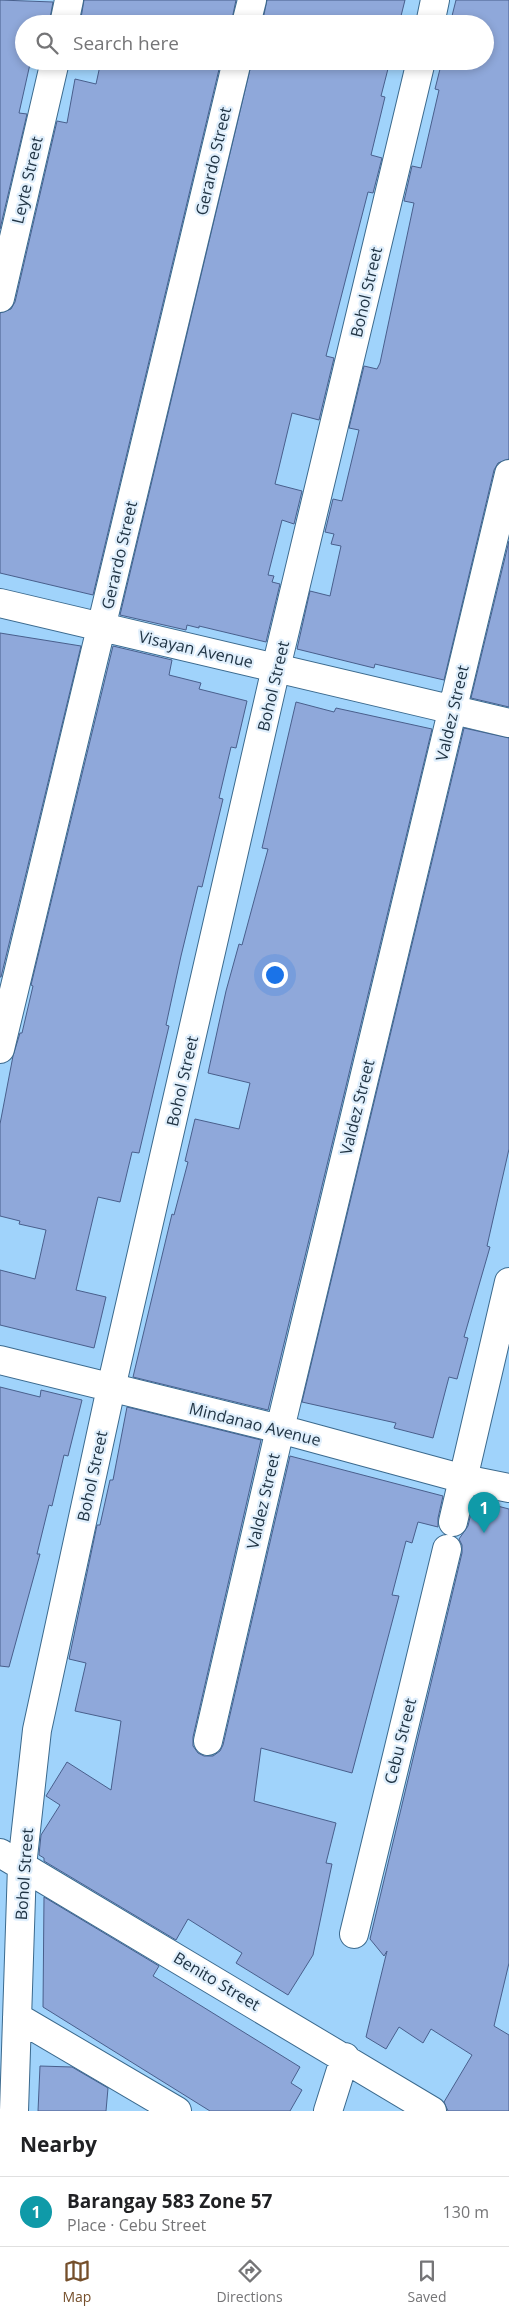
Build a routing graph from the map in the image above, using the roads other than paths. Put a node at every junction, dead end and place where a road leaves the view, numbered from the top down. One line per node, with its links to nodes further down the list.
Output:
1 (69, 0): 4 (street)
2 (252, 0): 5 (street)
3 (435, 0): 6 (street)
4 (66, 15)
5 (248, 15)
6 (432, 15)
7 (53, 70): 10 (street, Leyte Street)
8 (235, 70): 13 (street, Gerardo Street)
9 (419, 70): 14 (street, Bohol Street)
10 (0, 298)
11 (509, 474): 15 (street, Valdez Street)
12 (0, 603): 13 (street, Visayan Avenue)
13 (102, 627): 14 (street, Visayan Avenue); 17 (street, Gerardo Street)
14 (276, 668): 15 (street, Visayan Avenue); 20 (street, Bohol Street)
15 (453, 710): 16 (street, Visayan Avenue); 21 (street, Valdez Street)
16 (509, 723)
17 (0, 1049)
18 (509, 1282): 22 (street)
19 (0, 1360): 20 (street, Mindanao Avenue)
20 (111, 1388): 21 (street, Mindanao Avenue); 27 (street, Bohol Street)
21 (280, 1429): 22 (street, Mindanao Avenue); 26 (street, Valdez Street)
22 (464, 1479): 23 (street, Mindanao Avenue); 24 (street)
23 (509, 1488)
24 (454, 1522)
25 (447, 1548): 28 (street, Cebu Street)
26 (208, 1741)
27 (11, 1859): 29 (street, Bohol Street); 30 (street, Benito Street)
28 (354, 1934)
29 (17, 2017): 31 (street, Bohol Street); 32 (street)
30 (345, 2057): 33 (street); 34 (street, Benito Street)
31 (14, 2111)
32 (177, 2111)
33 (328, 2111)
34 (432, 2111)

